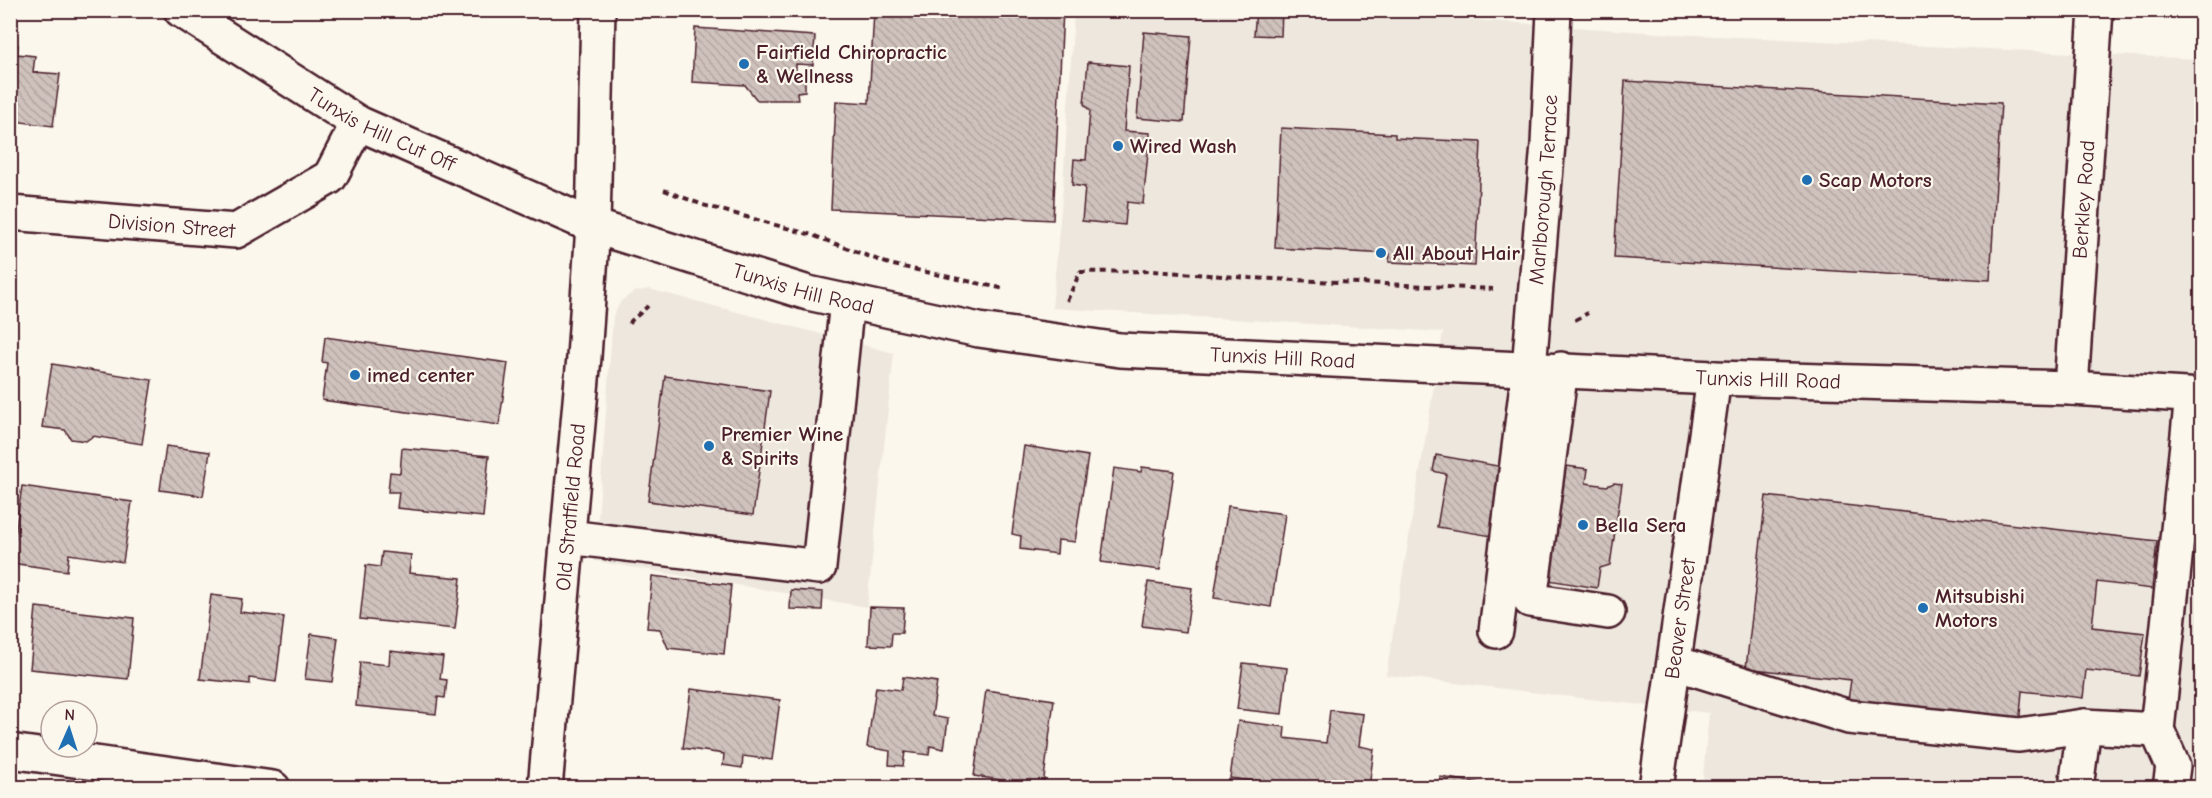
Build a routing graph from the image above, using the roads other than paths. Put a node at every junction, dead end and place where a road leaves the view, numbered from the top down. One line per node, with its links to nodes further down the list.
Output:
1 (181, 10): 5 (street, Tunxis Hill Cut Off)
2 (598, 10): 7 (street)
3 (1554, 10): 9 (street, Marlborough Terrace)
4 (2096, 10): 11 (street, Berkley Road)
5 (358, 123): 6 (street, Division Street); 7 (street, Tunxis Hill Cut Off)
6 (10, 213)
7 (593, 226): 8 (street, Tunxis Hill Road); 13 (street, Old Stratfield Road)
8 (847, 301): 9 (street, Tunxis Hill Road); 13 (street)
9 (1545, 369): 10 (street, Tunxis Hill Road); 14 (street); 15 (street)
10 (1714, 378): 11 (street, Tunxis Hill Road); 16 (street, Beaver Street)
11 (2071, 388): 12 (street, Tunxis Hill Road)
12 (2197, 396): 18 (street)
13 (568, 537): 21 (street, Old Stratfield Road)
14 (1608, 612)
15 (1496, 631)
16 (1674, 663): 17 (street); 22 (street, Beaver Street)
17 (2084, 726): 18 (street); 23 (street)
18 (2157, 730): 24 (street)
19 (10, 751): 20 (street)
20 (273, 788)
21 (545, 788)
22 (1656, 788)
23 (2076, 788)
24 (2170, 788)

